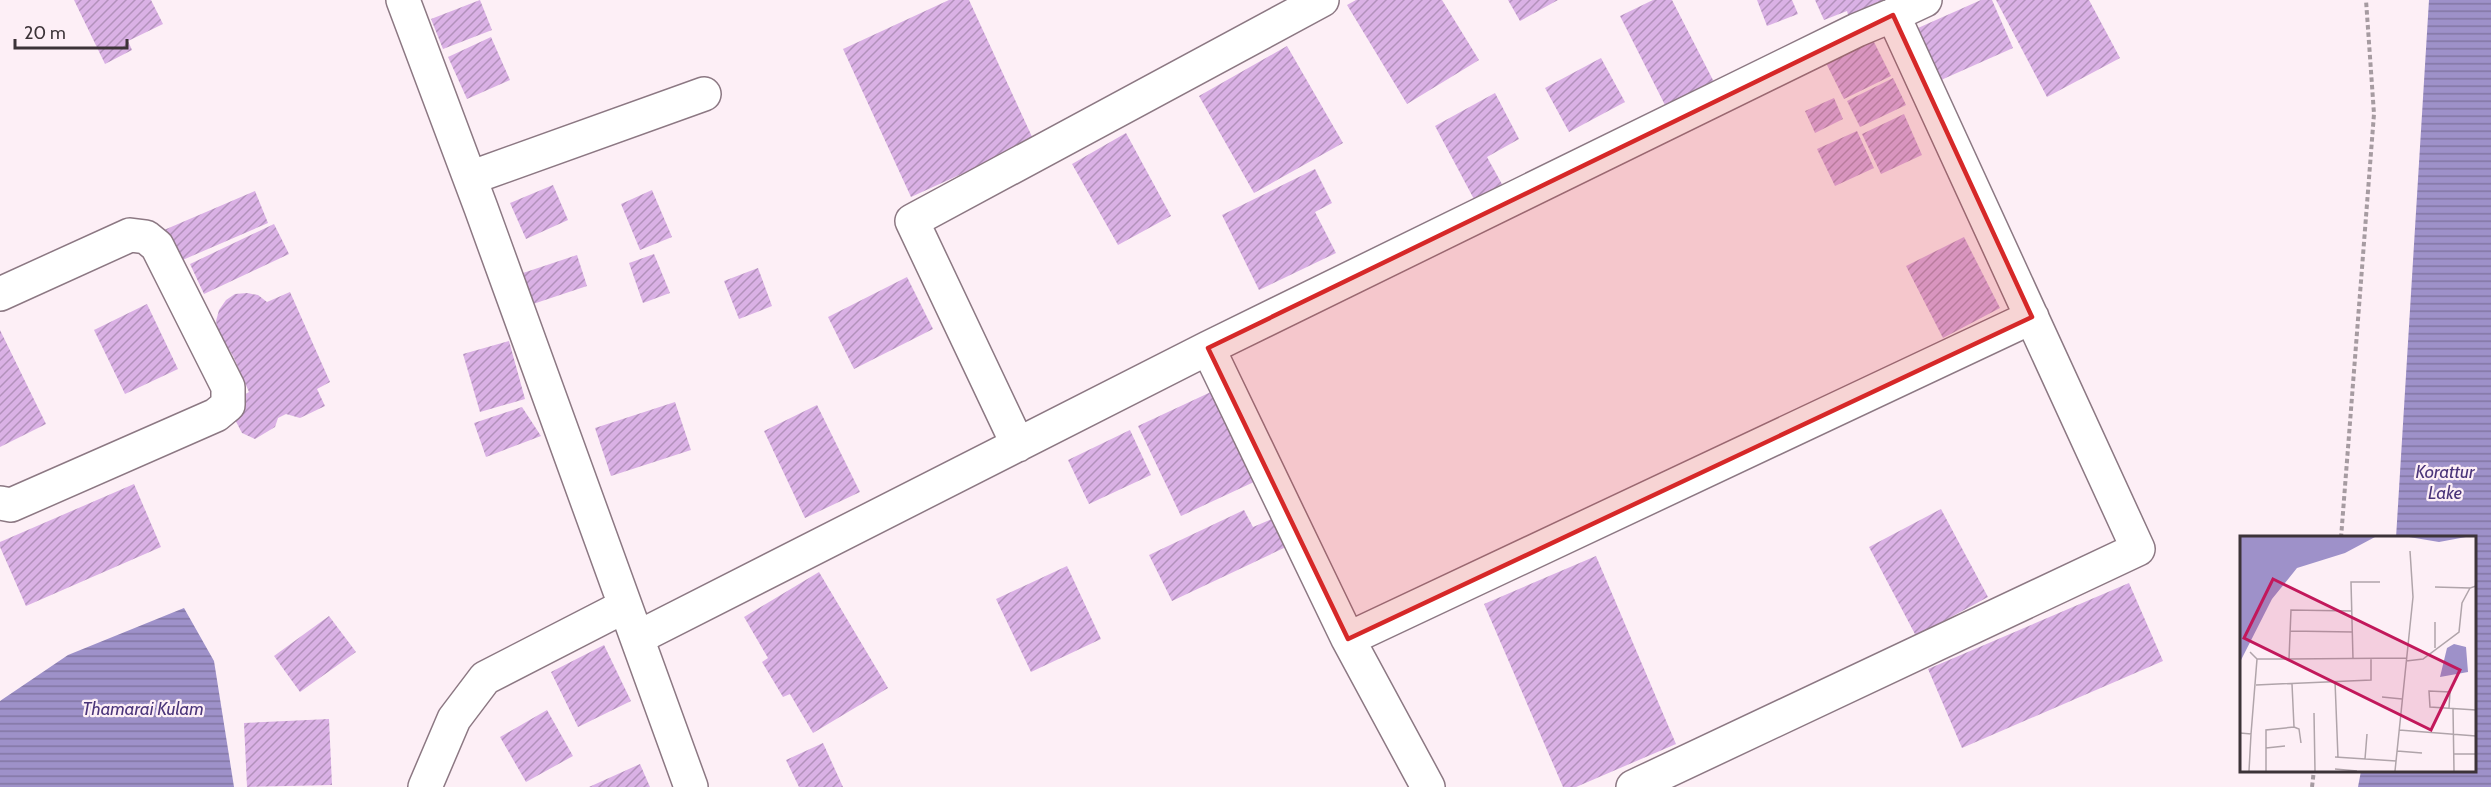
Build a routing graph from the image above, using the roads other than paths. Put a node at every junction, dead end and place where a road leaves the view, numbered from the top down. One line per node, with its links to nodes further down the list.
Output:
1 (403, 0): 7 (street)
2 (1322, 0): 4 (street)
3 (1925, 0): 5 (street)
4 (1278, 11): 11 (street)
5 (1893, 15): 9 (street); 10 (street)
6 (704, 94): 7 (street)
7 (470, 178): 13 (street)
8 (0, 294): 12 (street)
9 (2032, 317): 15 (street); 19 (street)
10 (1208, 348): 11 (street); 15 (street)
11 (1018, 445): 14 (street)
12 (0, 503)
13 (625, 606): 14 (street); 16 (street)
14 (637, 638): 17 (street)
15 (1348, 639): 18 (street)
16 (425, 787)
17 (691, 787)
18 (1428, 787)
19 (1633, 787)

